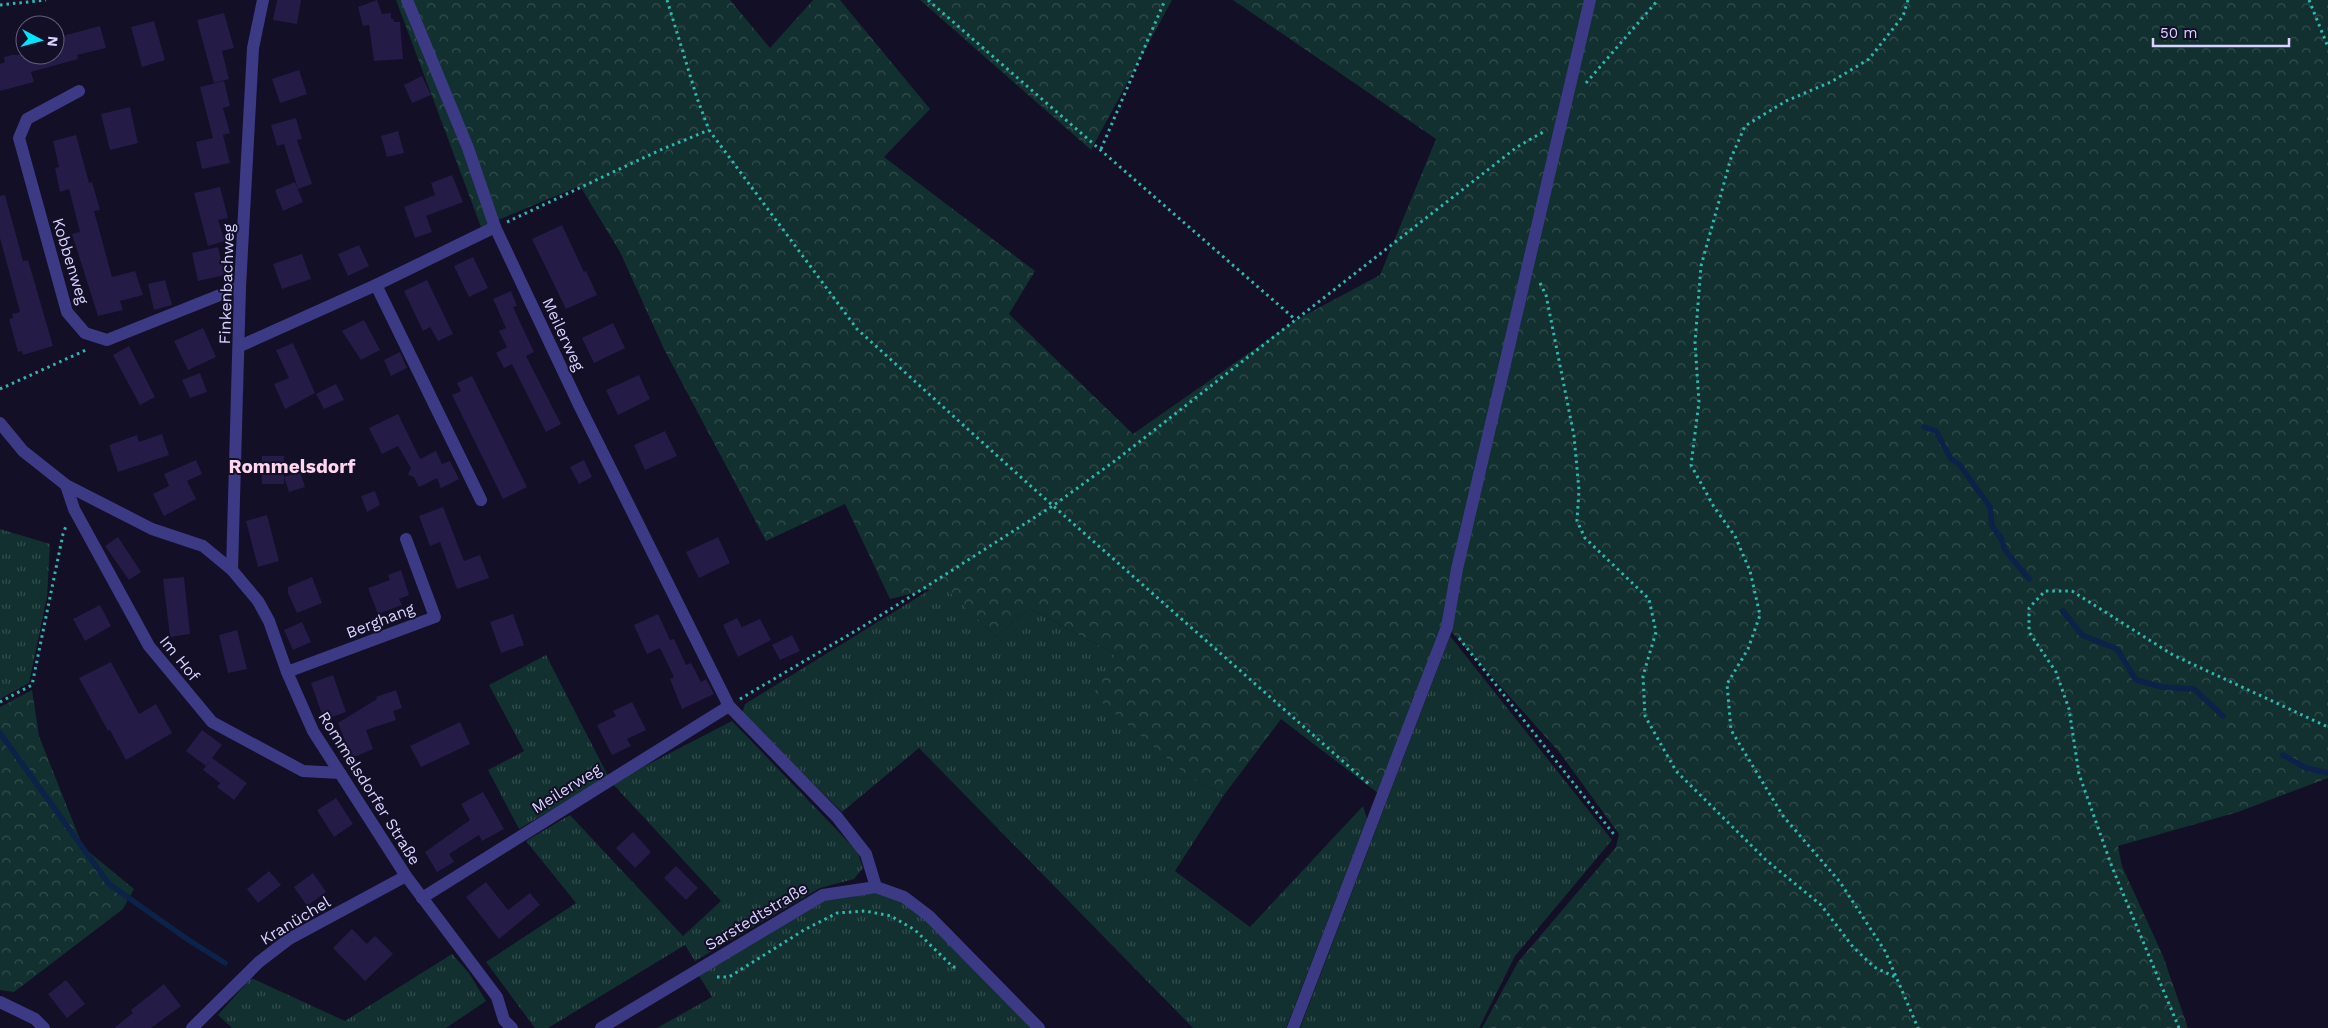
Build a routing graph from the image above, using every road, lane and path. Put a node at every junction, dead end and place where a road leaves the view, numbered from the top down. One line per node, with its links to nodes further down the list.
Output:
1 (46, 0): 11 (path)
2 (263, 0): 21 (street, Finkenbachweg)
3 (407, 0): 18 (street, Meilerweg)
4 (667, 0): 16 (path)
5 (928, 0): 17 (path)
6 (1165, 0): 17 (path)
7 (1590, 0): 15 (street)
8 (1658, 0): 13 (path)
9 (1908, 0): 46 (path)
10 (2309, 0): 12 (path)
11 (0, 5)
12 (2328, 47)
13 (1582, 88)
14 (79, 91): 23 (street, Kobbenweg)
15 (1564, 109): 19 (street); 22 (path)
16 (709, 130): 18 (path); 29 (path)
17 (1101, 149): 22 (path)
18 (495, 228): 20 (street); 36 (street, Meilerweg)
19 (1528, 260): 33 (street); 46 (path)
20 (376, 285): 24 (street); 28 (street)
21 (240, 287): 23 (street); 24 (street, Finkenbachweg)
22 (1296, 320): 29 (path)
23 (107, 340): 25 (path)
24 (240, 346): 32 (street, Finkenbachweg)
25 (0, 389)
26 (0, 423): 27 (street, Rommelsdorfer Straße)
27 (66, 485): 30 (street, Im Hof); 32 (street, Rommelsdorfer Straße)
28 (481, 500)
29 (1054, 505): 36 (path); 39 (path)
30 (74, 509): 35 (path); 38 (street, Im Hof)
31 (406, 540): 34 (street, Berghang)
32 (232, 570): 34 (street, Rommelsdorfer Straße)
33 (1448, 624): 39 (street); 40 (path)
34 (287, 672): 38 (street, Rommelsdorfer Straße)
35 (0, 702)
36 (728, 706): 42 (street, Meilerweg); 43 (street, Meilerweg)
37 (2328, 727): 55 (path)
38 (340, 773): 41 (street, Rommelsdorfer Straße)
39 (1383, 797): 53 (street)
40 (1616, 837)
41 (406, 876): 43 (street, Rommelsdorfer Straße); 50 (street, Kranüchel)
42 (876, 887): 44 (street, Sarstedtstraße); 45 (street, Sarstedtstraße)
43 (422, 898): 48 (street, Rommelsdorfer Straße)
44 (971, 958): 45 (path); 52 (street, Sarstedtstraße)
45 (708, 964): 51 (street, Sarstedtstraße)
46 (1897, 978): 54 (path)
47 (0, 1002): 49 (street)
48 (506, 1025)
49 (44, 1028)
50 (192, 1028)
51 (601, 1028)
52 (1039, 1028)
53 (1293, 1028)
54 (1918, 1028)
55 (2179, 1028)

